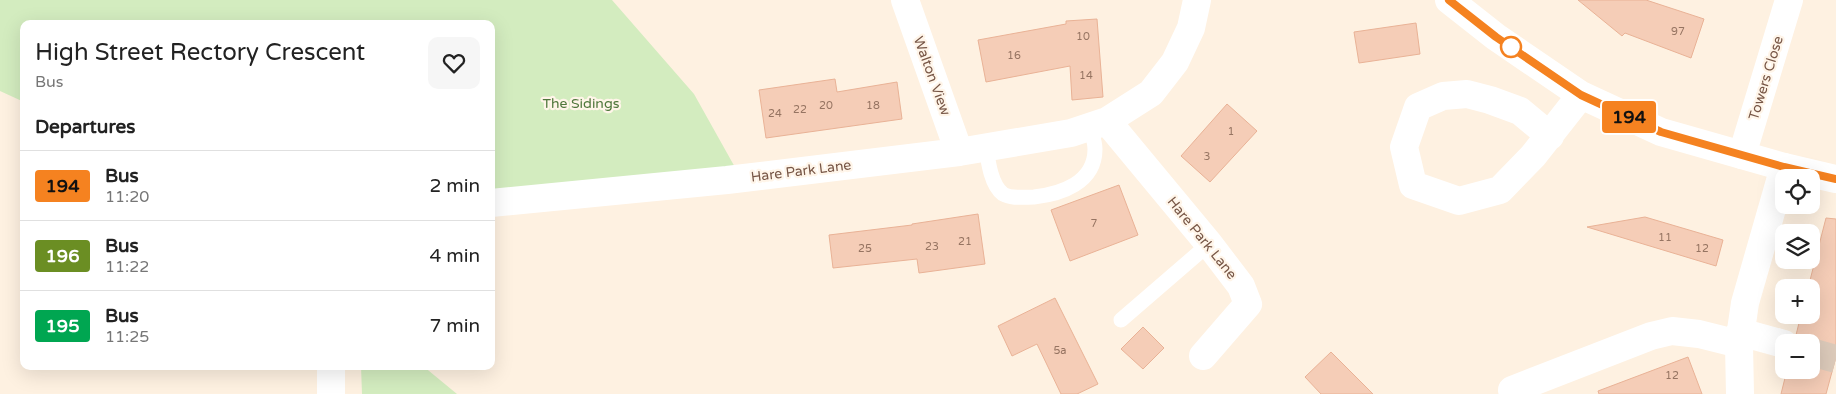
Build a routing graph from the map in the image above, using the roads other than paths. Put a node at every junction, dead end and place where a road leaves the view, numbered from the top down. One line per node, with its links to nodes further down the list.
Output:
1 (905, 0): 9 (street, Walton View)
2 (1197, 0): 6 (street, Hare Park Lane)
3 (1449, 0): 5 (street)
4 (1789, 0): 10 (street, Towers Close)
5 (1581, 95): 7 (street); 10 (street)
6 (1098, 124): 8 (street, Hare Park Lane); 8 (lane); 14 (street, Hare Park Lane)
7 (1550, 136): 7 (street)
8 (986, 147): 9 (street, Hare Park Lane)
9 (959, 152): 13 (street, Hare Park Lane)
10 (1742, 155): 11 (street)
11 (1784, 167): 12 (street); 16 (street)
12 (1836, 179)
13 (495, 203)
14 (1209, 244): 15 (lane); 18 (street, Hare Park Lane)
15 (1121, 320)
16 (1740, 338): 17 (street); 20 (street); 22 (street)
17 (1775, 343)
18 (1203, 356)
19 (331, 370): 21 (street)
20 (1525, 389)
21 (331, 394)
22 (1740, 394)

